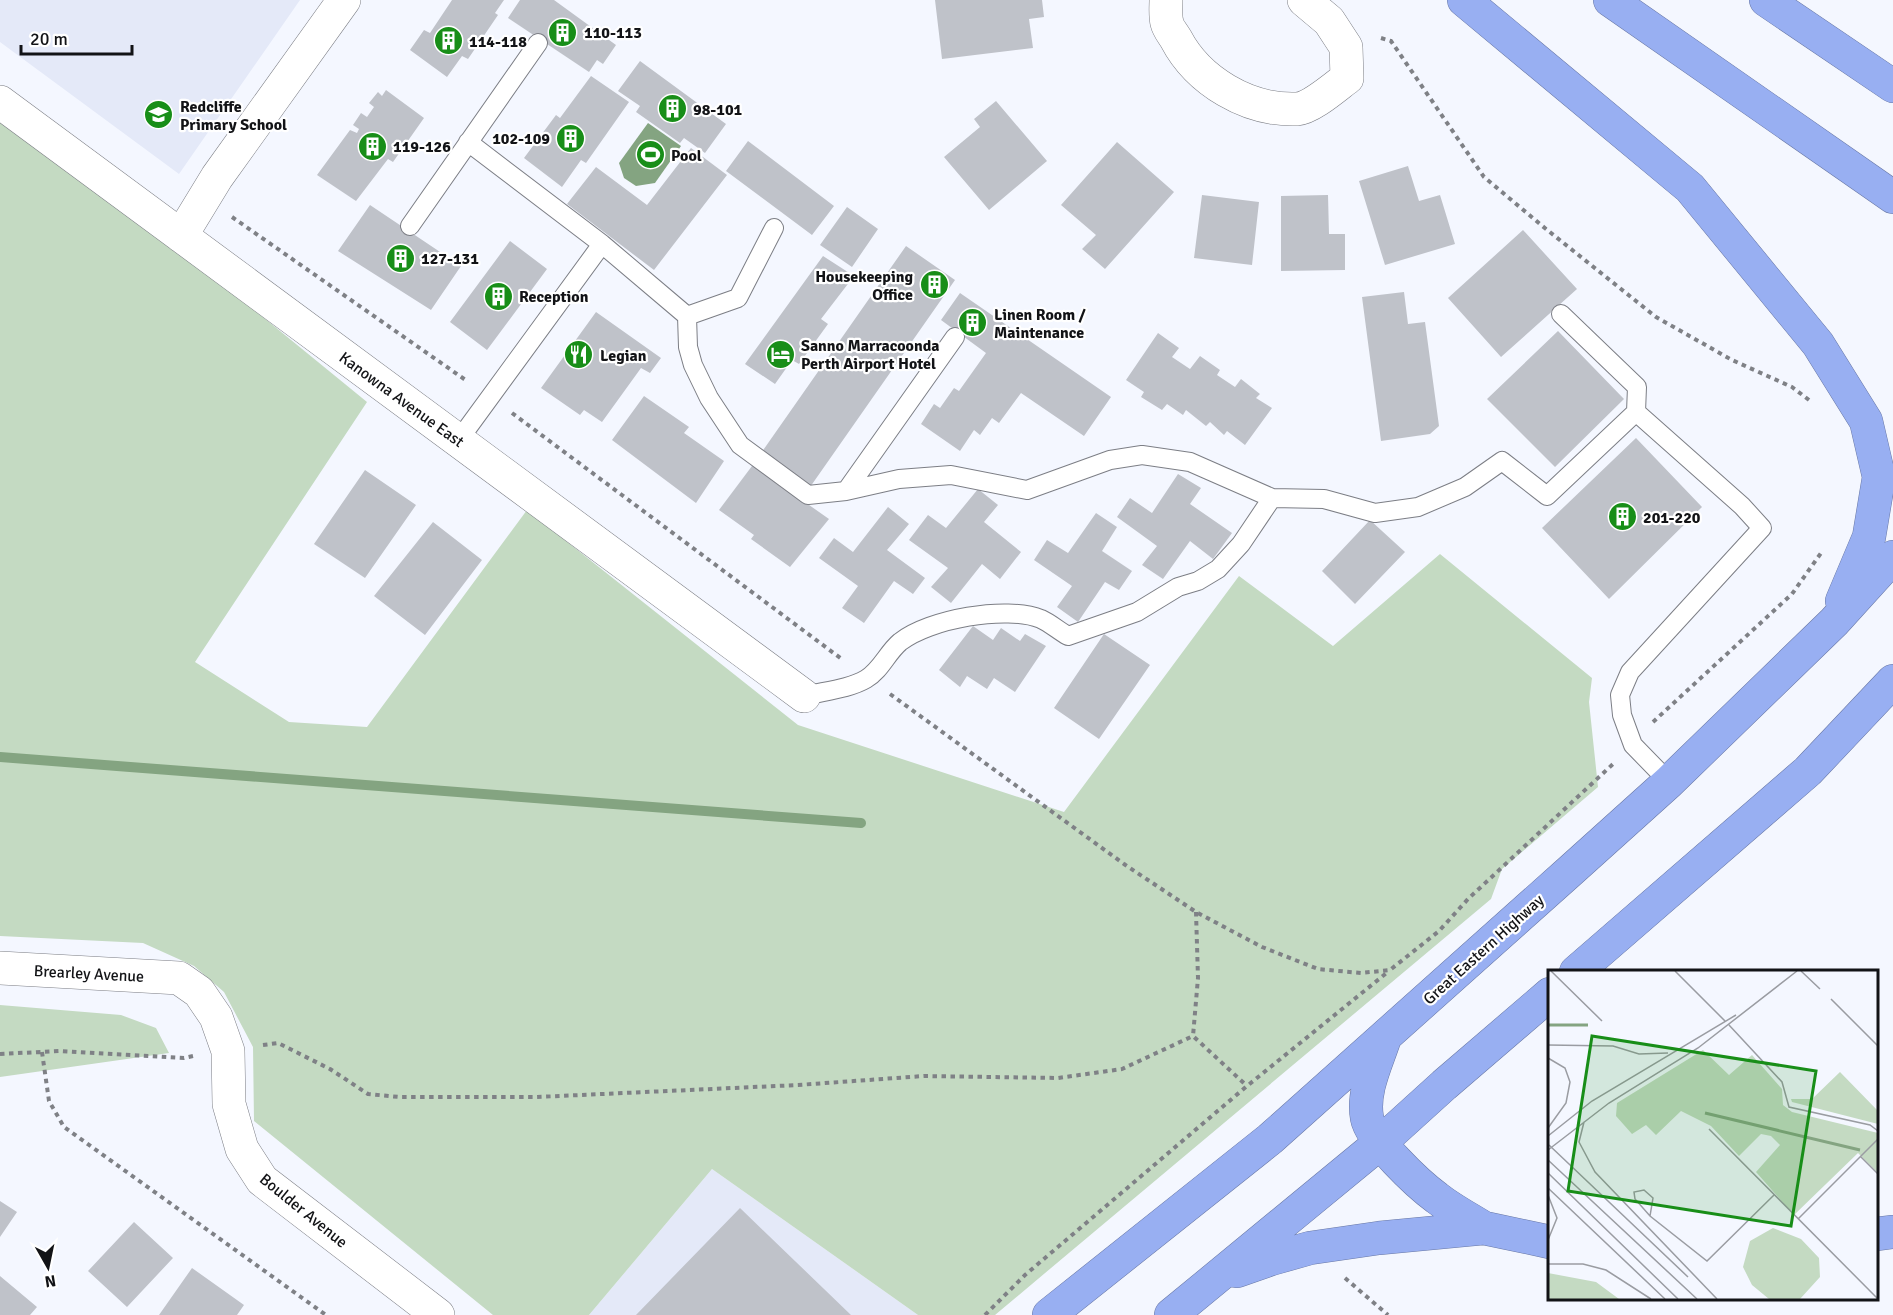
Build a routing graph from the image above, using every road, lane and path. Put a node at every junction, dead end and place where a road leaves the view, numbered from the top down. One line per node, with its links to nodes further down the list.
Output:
1 (344, 0): 12 (street)
2 (1166, 0): 3 (street)
3 (1304, 0)
4 (1464, 0): 26 (highway)
5 (1610, 0): 11 (highway)
6 (1766, 0): 8 (highway)
7 (538, 43): 10 (lane)
8 (1893, 86)
9 (0, 102): 15 (street, Kanowna Avenue East)
10 (468, 142): 13 (lane); 16 (lane)
11 (1893, 197)
12 (205, 198): 15 (street); 20 (path)
13 (410, 226)
14 (774, 228): 18 (lane)
15 (181, 236): 22 (street, Kanowna Avenue East)
16 (602, 244): 18 (lane); 20 (lane)
17 (1561, 314): 21 (lane)
18 (687, 316): 23 (lane)
19 (955, 337): 23 (lane)
20 (490, 397): 22 (lane); 27 (path)
21 (1636, 412): 24 (lane); 31 (lane)
22 (458, 441): 29 (street, Kanowna Avenue East)
23 (846, 491): 24 (lane)
24 (1272, 498): 27 (lane)
25 (1893, 556): 26 (highway, Great Eastern Highway)
26 (1834, 622): 32 (highway, Great Eastern Highway)
27 (867, 678): 29 (lane); 33 (path)
28 (1893, 681): 36 (highway)
29 (804, 696)
30 (1659, 715): 31 (path)
31 (1633, 745): 32 (lane); 35 (path)
32 (1669, 782): 39 (highway, Great Eastern Highway)
33 (1196, 912): 35 (path); 40 (path)
34 (0, 968): 37 (street, Brearley Avenue)
35 (1390, 970): 44 (path)
36 (1578, 970)
37 (179, 978): 41 (street, Boulder Avenue)
38 (1548, 996): 45 (highway)
39 (1386, 1035): 45 (highway); 54 (highway, Great Eastern Highway)
40 (1193, 1036): 41 (path); 44 (path)
41 (228, 1051): 42 (path); 52 (street, Boulder Avenue)
42 (42, 1052): 43 (path); 51 (path)
43 (0, 1054)
44 (1247, 1086): 53 (path)
45 (1380, 1143): 46 (highway); 50 (highway)
46 (1484, 1228): 49 (highway); 50 (highway)
47 (1893, 1232): 48 (highway)
48 (1878, 1234)
49 (1548, 1242)
50 (1214, 1279): 55 (highway)
51 (326, 1315)
52 (438, 1315)
53 (985, 1315)
54 (1048, 1315)
55 (1171, 1315)

